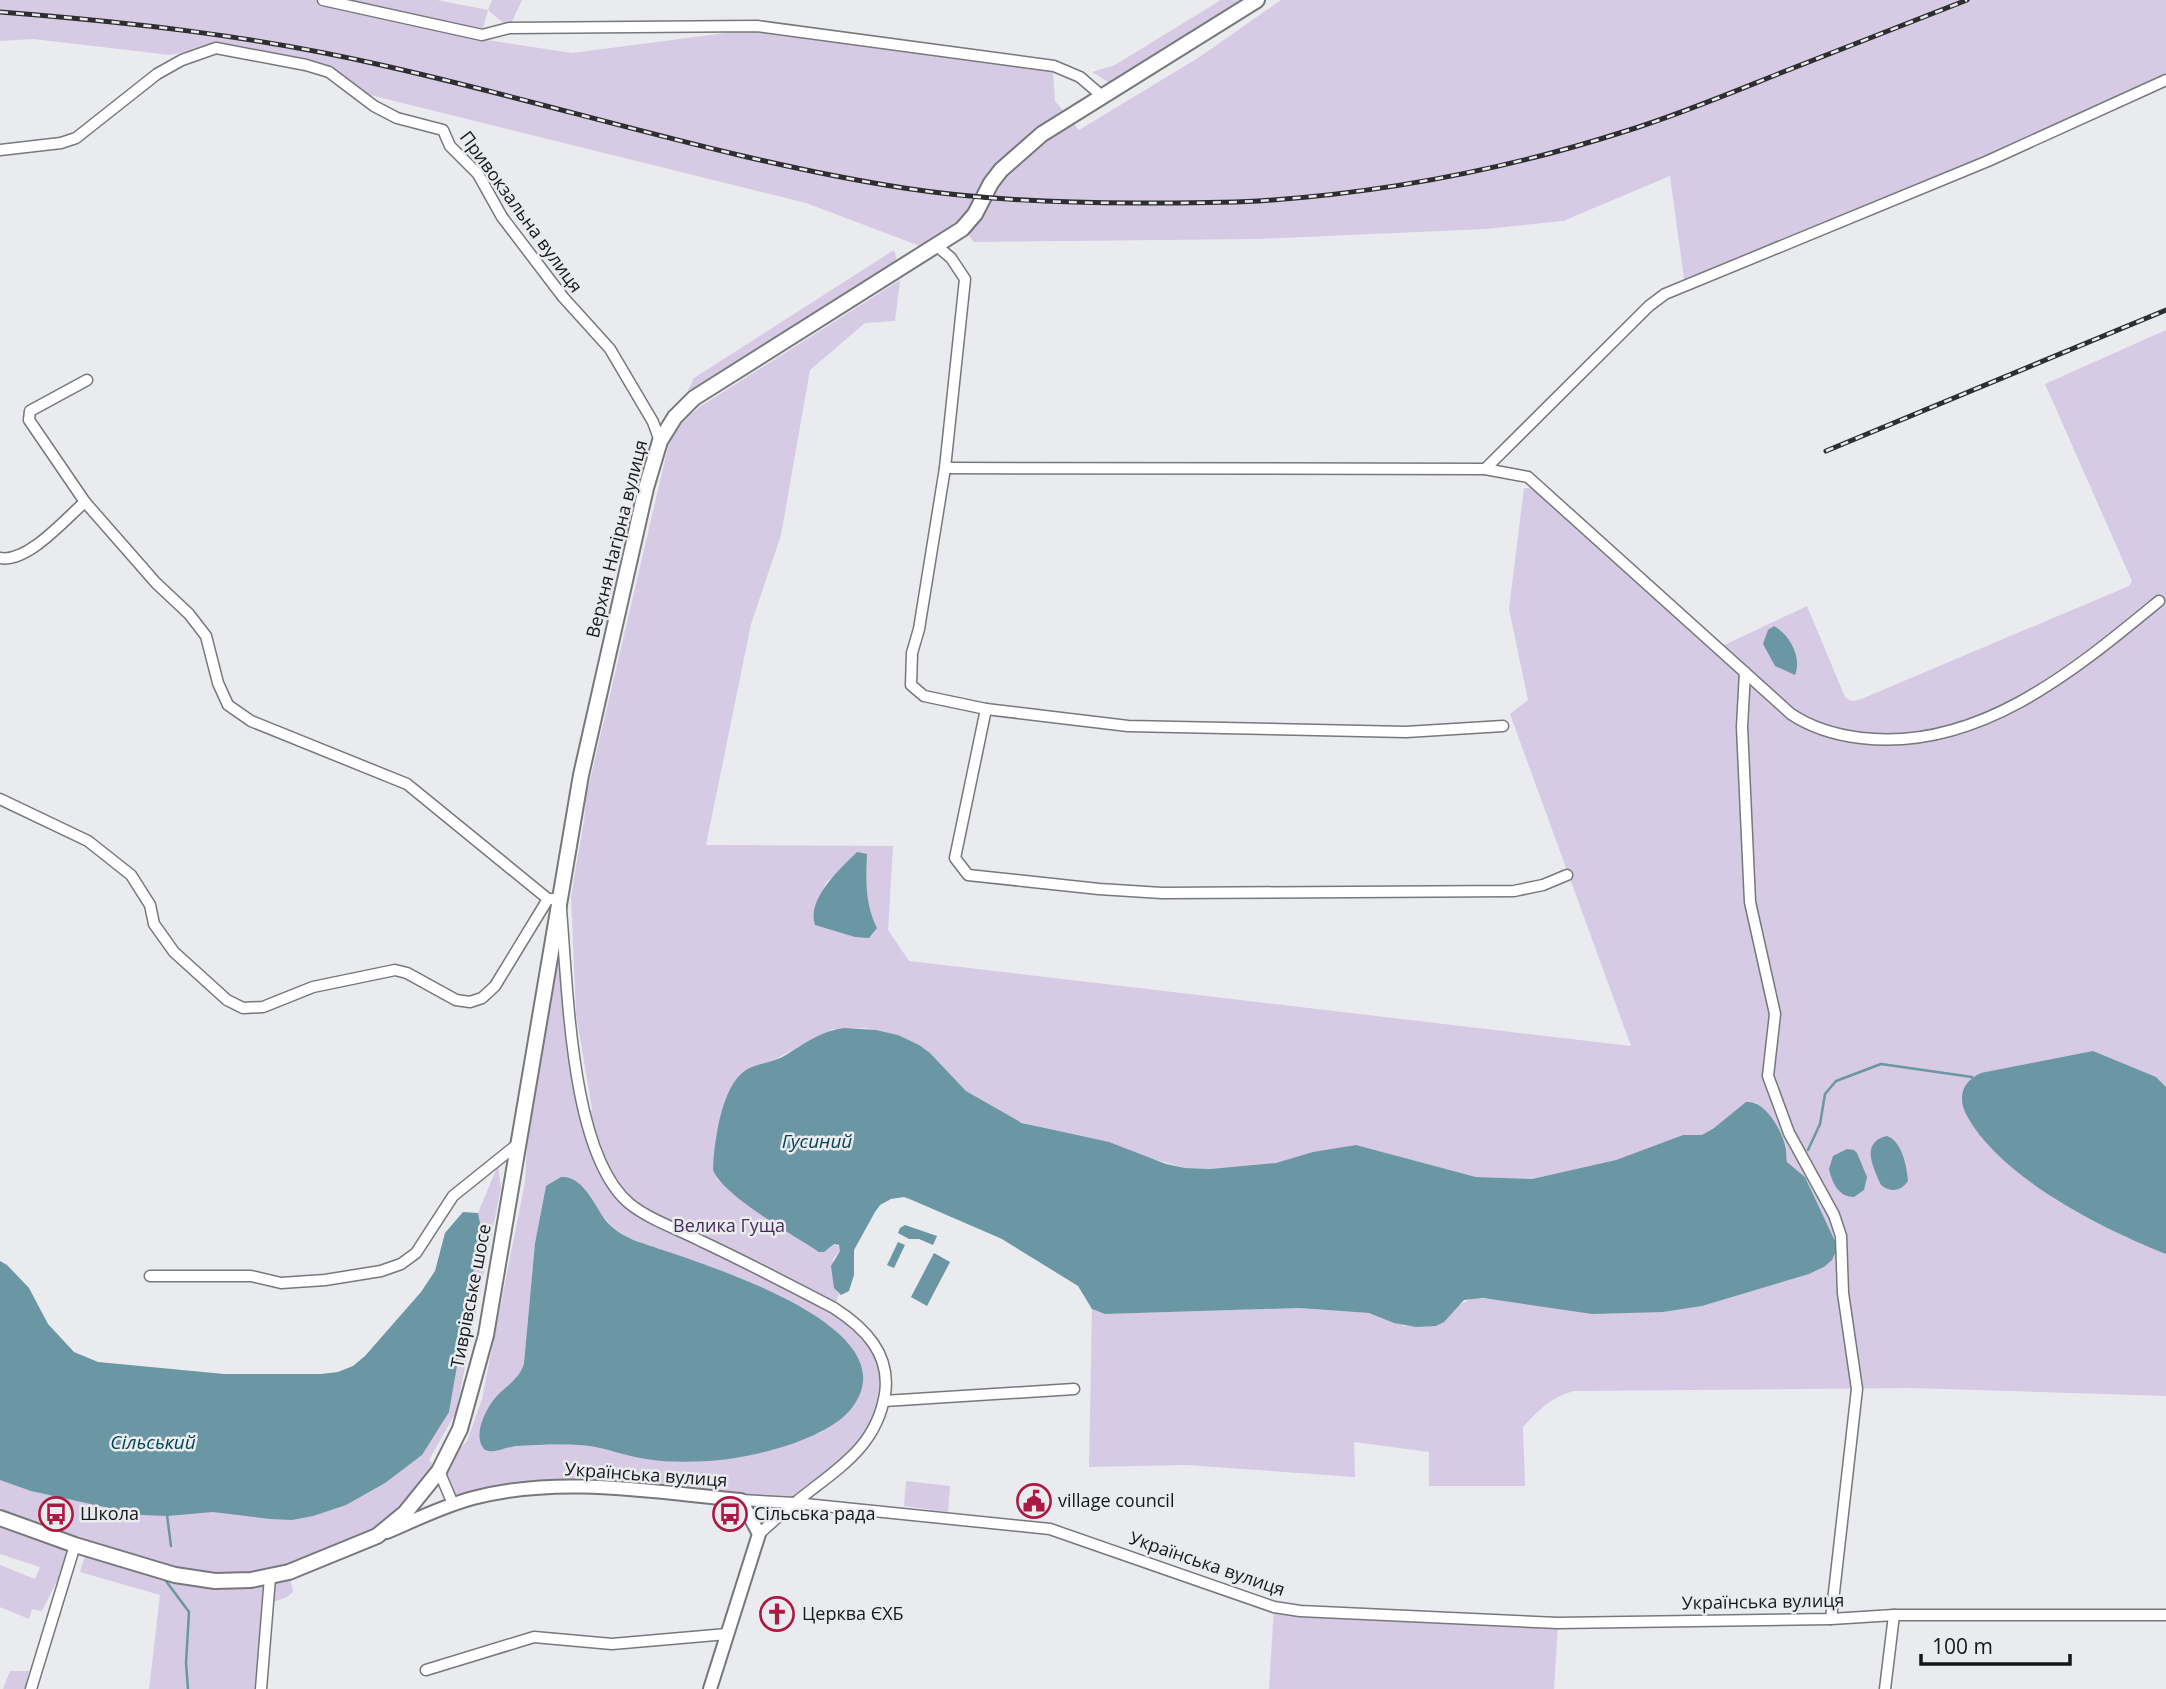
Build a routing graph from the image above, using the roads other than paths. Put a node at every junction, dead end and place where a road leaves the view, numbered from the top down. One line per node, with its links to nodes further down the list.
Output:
1 (323, 0): 4 (street)
2 (1257, 0): 4 (main road, Верхня Нагірна вулиця)
3 (2166, 80): 10 (street)
4 (1102, 96): 6 (main road, Верхня Нагірна вулиця)
5 (0, 150): 8 (street, Привокзальна вулиця)
6 (937, 246): 8 (main road, Верхня Нагірна вулиця); 9 (street)
7 (87, 380): 11 (street)
8 (660, 440): 19 (main road, Верхня Нагірна вулиця)
9 (944, 468): 10 (street); 15 (street)
10 (1485, 468): 14 (street)
11 (85, 502): 12 (street); 19 (street)
12 (0, 558)
13 (2160, 601): 14 (street)
14 (1745, 672): 35 (street)
15 (986, 709): 16 (street); 18 (street)
16 (1503, 726)
17 (0, 799): 19 (street)
18 (1567, 875)
19 (554, 899): 20 (main road, Верхня Нагірна вулиця); 23 (street)
20 (519, 1143): 21 (street); 24 (main road, Тиврівське шосе)
21 (150, 1276)
22 (1074, 1390): 23 (street)
23 (884, 1401): 26 (street)
24 (439, 1471): 27 (street); 30 (main road, Тиврівське шосе)
25 (741, 1500): 26 (street, Українська вулиця); 27 (street, Українська вулиця); 29 (street)
26 (794, 1503): 29 (street); 35 (street, Українська вулиця)
27 (453, 1504): 30 (street, Українська вулиця)
28 (0, 1518): 31 (main road, Тиврівське шосе)
29 (759, 1534): 36 (street)
30 (377, 1536): 32 (main road, Тиврівське шосе)
31 (75, 1545): 32 (main road, Тиврівське шосе); 38 (street)
32 (270, 1577): 39 (street)
33 (1894, 1615): 34 (street, Українська вулиця); 35 (street, Українська вулиця); 41 (street)
34 (2166, 1615)
35 (1830, 1619)
36 (727, 1634): 37 (street); 40 (street)
37 (426, 1670)
38 (31, 1689)
39 (261, 1689)
40 (710, 1689)
41 (1885, 1689)

